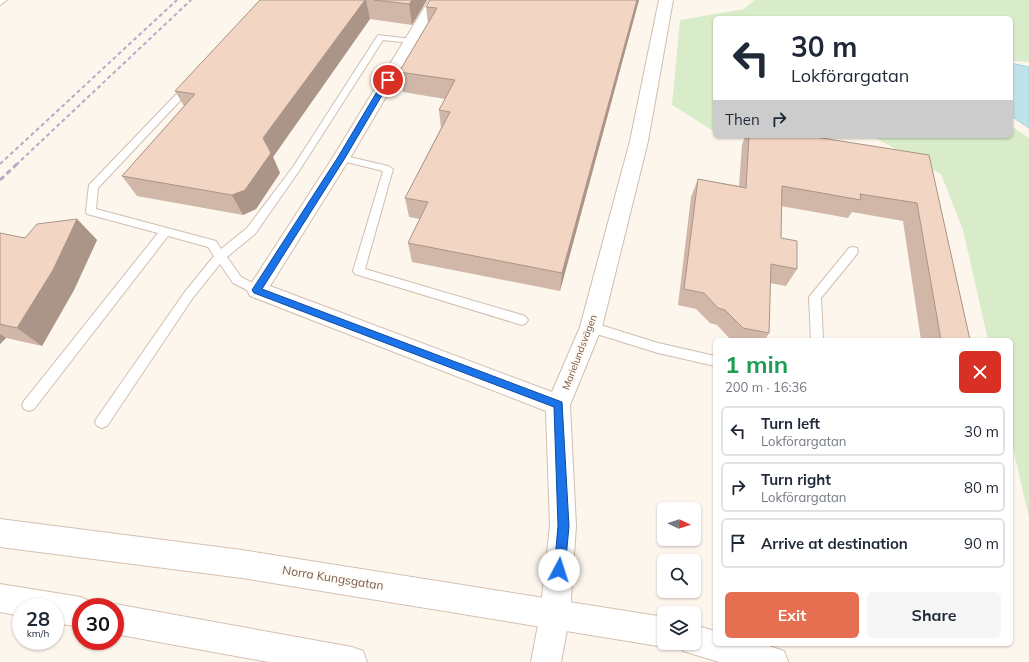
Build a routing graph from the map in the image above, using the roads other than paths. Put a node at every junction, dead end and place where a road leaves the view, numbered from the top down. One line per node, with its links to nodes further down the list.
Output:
1 (3, 0): 4 (lane)
2 (436, 0): 5 (street)
3 (666, 0): 13 (street, Marielundsvägen)
4 (0, 3)
5 (411, 41): 7 (street); 10 (lane)
6 (196, 78): 8 (lane)
7 (341, 158): 11 (street); 12 (lane)
8 (165, 232): 10 (lane); 16 (lane)
9 (853, 251): 14 (lane)
10 (220, 256): 11 (lane); 18 (lane)
11 (257, 290): 17 (street)
12 (522, 320)
13 (591, 327): 15 (lane); 17 (street, Marielundsvägen)
14 (817, 338)
15 (713, 360)
16 (29, 405)
17 (558, 405): 22 (street, Marielundsvägen)
18 (102, 422)
19 (0, 533): 22 (street, Norra Kungsgatan)
20 (0, 598): 21 (street)
21 (12, 600)
22 (555, 614): 24 (street, Norra Kungsgatan); 29 (street, Marielundsvägen)
23 (124, 621): 28 (street)
24 (657, 631)
25 (701, 642): 26 (street)
26 (713, 645)
27 (716, 646): 30 (street)
28 (352, 662)
29 (546, 662)
30 (773, 662)

